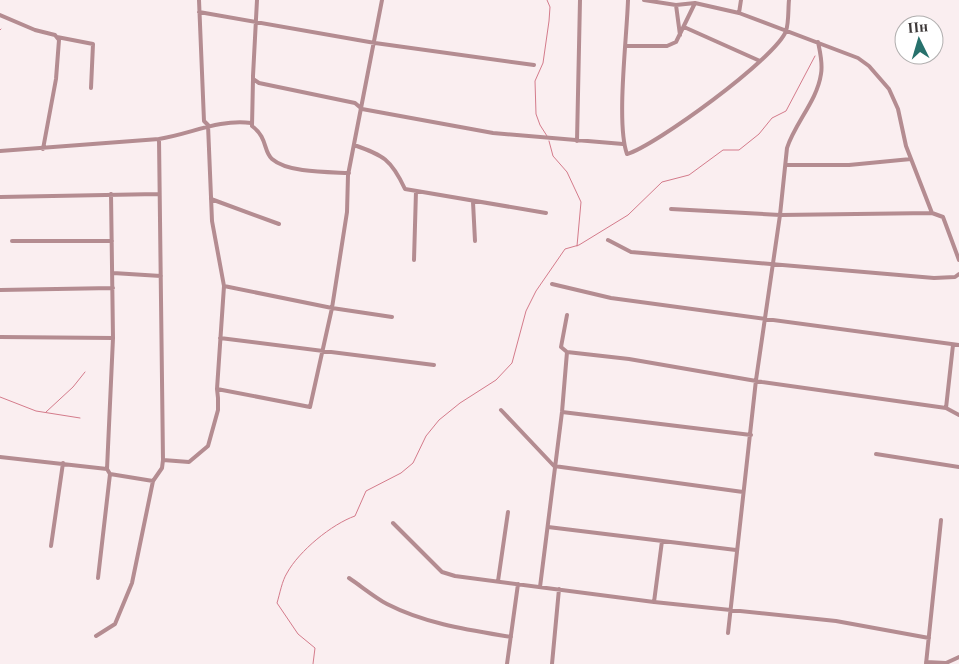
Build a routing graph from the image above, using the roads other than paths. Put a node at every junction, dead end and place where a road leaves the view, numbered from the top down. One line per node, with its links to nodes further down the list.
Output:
1 (199, 0): 11 (street)
2 (257, 0): 14 (street)
3 (382, 0): 20 (street)
4 (580, 0): 30 (street)
5 (628, 0): 21 (street)
6 (644, 0): 10 (street)
7 (740, 0): 12 (street)
8 (790, 0): 16 (street)
9 (695, 3): 10 (street); 12 (street); 15 (street)
10 (676, 5): 17 (street)
11 (199, 12): 14 (street); 28 (street)
12 (740, 13): 16 (street)
13 (0, 15): 18 (street)
14 (256, 21): 20 (street); 24 (street)
15 (684, 27): 17 (street); 22 (street)
16 (786, 31): 19 (street); 22 (street)
17 (680, 35): 21 (street)
18 (57, 37): 25 (street); 33 (street)
19 (818, 42): 35 (street); 36 (street)
20 (375, 43): 23 (street); 26 (street)
21 (626, 46): 31 (street)
22 (760, 61): 31 (street)
23 (534, 65)
24 (253, 79): 26 (street); 27 (street)
25 (90, 88)
26 (362, 109): 30 (street); 32 (street)
27 (251, 123): 28 (street); 37 (street)
28 (208, 125): 29 (street); 42 (street)
29 (159, 140): 33 (street); 40 (street)
30 (577, 141): 31 (street)
31 (623, 144)
32 (354, 145): 37 (street); 38 (street)
33 (43, 149): 34 (street)
34 (0, 151)
35 (910, 159): 36 (street); 46 (street)
36 (786, 165): 47 (street)
37 (349, 173): 63 (street)
38 (416, 192): 43 (street); 53 (street)
39 (111, 194): 40 (street); 41 (street); 52 (street)
40 (158, 194): 58 (street)
41 (0, 197)
42 (211, 198): 48 (street); 60 (street)
43 (473, 202): 45 (street); 51 (street)
44 (671, 209): 47 (street)
45 (546, 213)
46 (932, 213): 47 (street); 54 (street)
47 (780, 215): 55 (street)
48 (279, 224)
49 (608, 240): 55 (street)
50 (12, 241): 52 (street)
51 (475, 241)
52 (112, 242): 56 (street)
53 (414, 260)
54 (959, 260)
55 (773, 264): 57 (street); 66 (street)
56 (113, 273): 58 (street); 61 (street)
57 (959, 274)
58 (160, 276): 84 (street)
59 (552, 284): 66 (street)
60 (224, 286): 63 (street); 69 (street)
61 (113, 288): 62 (street); 68 (street)
62 (0, 290)
63 (332, 308): 65 (street); 72 (street)
64 (567, 315): 73 (street)
65 (392, 317)
66 (764, 320): 70 (street); 75 (street)
67 (0, 337): 68 (street)
68 (113, 338): 88 (street)
69 (220, 338): 72 (street); 76 (street)
70 (953, 345): 71 (street); 77 (street)
71 (959, 345)
72 (322, 352): 74 (street); 76 (street)
73 (567, 352): 75 (street); 79 (street)
74 (434, 365)
75 (756, 380): 77 (street); 81 (street)
76 (217, 389): 84 (street)
77 (946, 408): 80 (street)
78 (500, 410): 86 (street)
79 (562, 412): 81 (street); 86 (street)
80 (959, 415)
81 (751, 435): 91 (street)
82 (876, 454): 87 (street)
83 (0, 457): 85 (street)
84 (163, 460): 90 (street)
85 (63, 463): 88 (street); 97 (street)
86 (554, 466): 91 (street); 95 (street)
87 (959, 467)
88 (107, 470): 89 (street)
89 (110, 474): 90 (street); 99 (street)
90 (153, 481): 108 (street)
91 (743, 492): 98 (street)
92 (508, 512): 101 (street)
93 (941, 520): 110 (street)
94 (393, 523): 101 (street)
95 (548, 527): 96 (street); 103 (street)
96 (662, 541): 98 (street); 105 (street)
97 (50, 546)
98 (736, 550): 106 (street)
99 (98, 578)
100 (349, 578): 109 (street)
101 (498, 581): 102 (street)
102 (518, 584): 103 (street); 109 (street)
103 (540, 587): 104 (street)
104 (559, 589): 105 (street); 114 (street)
105 (654, 602): 106 (street)
106 (730, 611): 107 (street); 110 (street)
107 (728, 633)
108 (96, 636)
109 (511, 637): 113 (street)
110 (928, 638): 112 (street)
111 (959, 657): 112 (street)
112 (926, 663)
113 (508, 664)
114 (552, 664)

